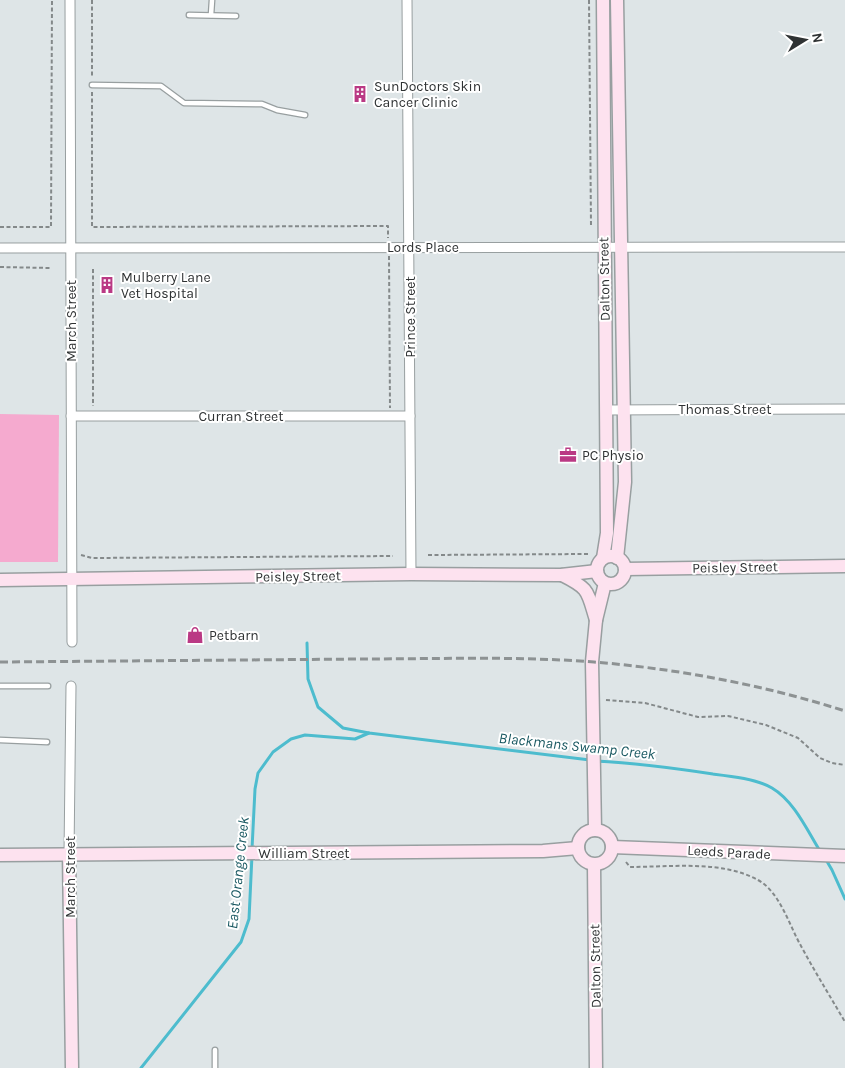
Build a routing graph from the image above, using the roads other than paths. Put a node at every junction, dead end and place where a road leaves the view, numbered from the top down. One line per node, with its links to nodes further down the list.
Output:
1 (70, 0): 15 (street, March Street)
2 (212, 0): 7 (lane)
3 (407, 0): 16 (street, Prince Street)
4 (603, 0): 11 (main road, Dalton Street)
5 (617, 0): 12 (main road, Dalton Street)
6 (189, 15): 7 (lane)
7 (211, 15): 8 (lane)
8 (236, 16)
9 (92, 85): 10 (lane)
10 (305, 115)
11 (604, 247): 12 (street, Lords Place); 16 (street, Lords Place); 18 (main road, Dalton Street)
12 (620, 247): 13 (street, Lords Place); 19 (main road, Dalton Street)
13 (845, 247)
14 (0, 248): 15 (street, Lords Place)
15 (71, 248): 16 (street, Lords Place); 20 (street, March Street)
16 (409, 248): 21 (street, Prince Street)
17 (845, 408): 19 (street, Thomas Street)
18 (606, 410): 19 (street, Thomas Street); 22 (main road, Dalton Street)
19 (624, 410): 23 (main road, Dalton Street)
20 (71, 416): 21 (street, Curran Street); 29 (street, March Street)
21 (410, 416): 27 (street, Prince Street)
22 (604, 558): 23 (main road); 26 (main road)
23 (617, 558): 25 (main road)
24 (845, 566): 25 (main road, Peisley Street)
25 (625, 569): 31 (main road)
26 (597, 571): 28 (main road, Peisley Street); 31 (main road)
27 (411, 574): 28 (main road, Peisley Street); 29 (main road, Peisley Street)
28 (562, 575): 32 (main road)
29 (72, 579): 30 (main road, Peisley Street); 33 (street, March Street)
30 (0, 580)
31 (605, 583): 32 (main road)
32 (596, 620): 39 (main road)
33 (72, 642)
34 (0, 686): 35 (lane)
35 (48, 686)
36 (71, 686): 42 (street, March Street)
37 (0, 740): 38 (lane)
38 (47, 742)
39 (595, 830): 40 (main road); 41 (main road)
40 (612, 847): 44 (main road, Leeds Parade); 45 (main road)
41 (578, 848): 42 (main road, William Street); 45 (main road)
42 (70, 854): 43 (main road, William Street); 47 (main road, March Street)
43 (0, 855)
44 (840, 856)
45 (594, 865): 49 (main road, Dalton Street)
46 (215, 1050): 48 (lane)
47 (72, 1068)
48 (215, 1068)
49 (596, 1068)

